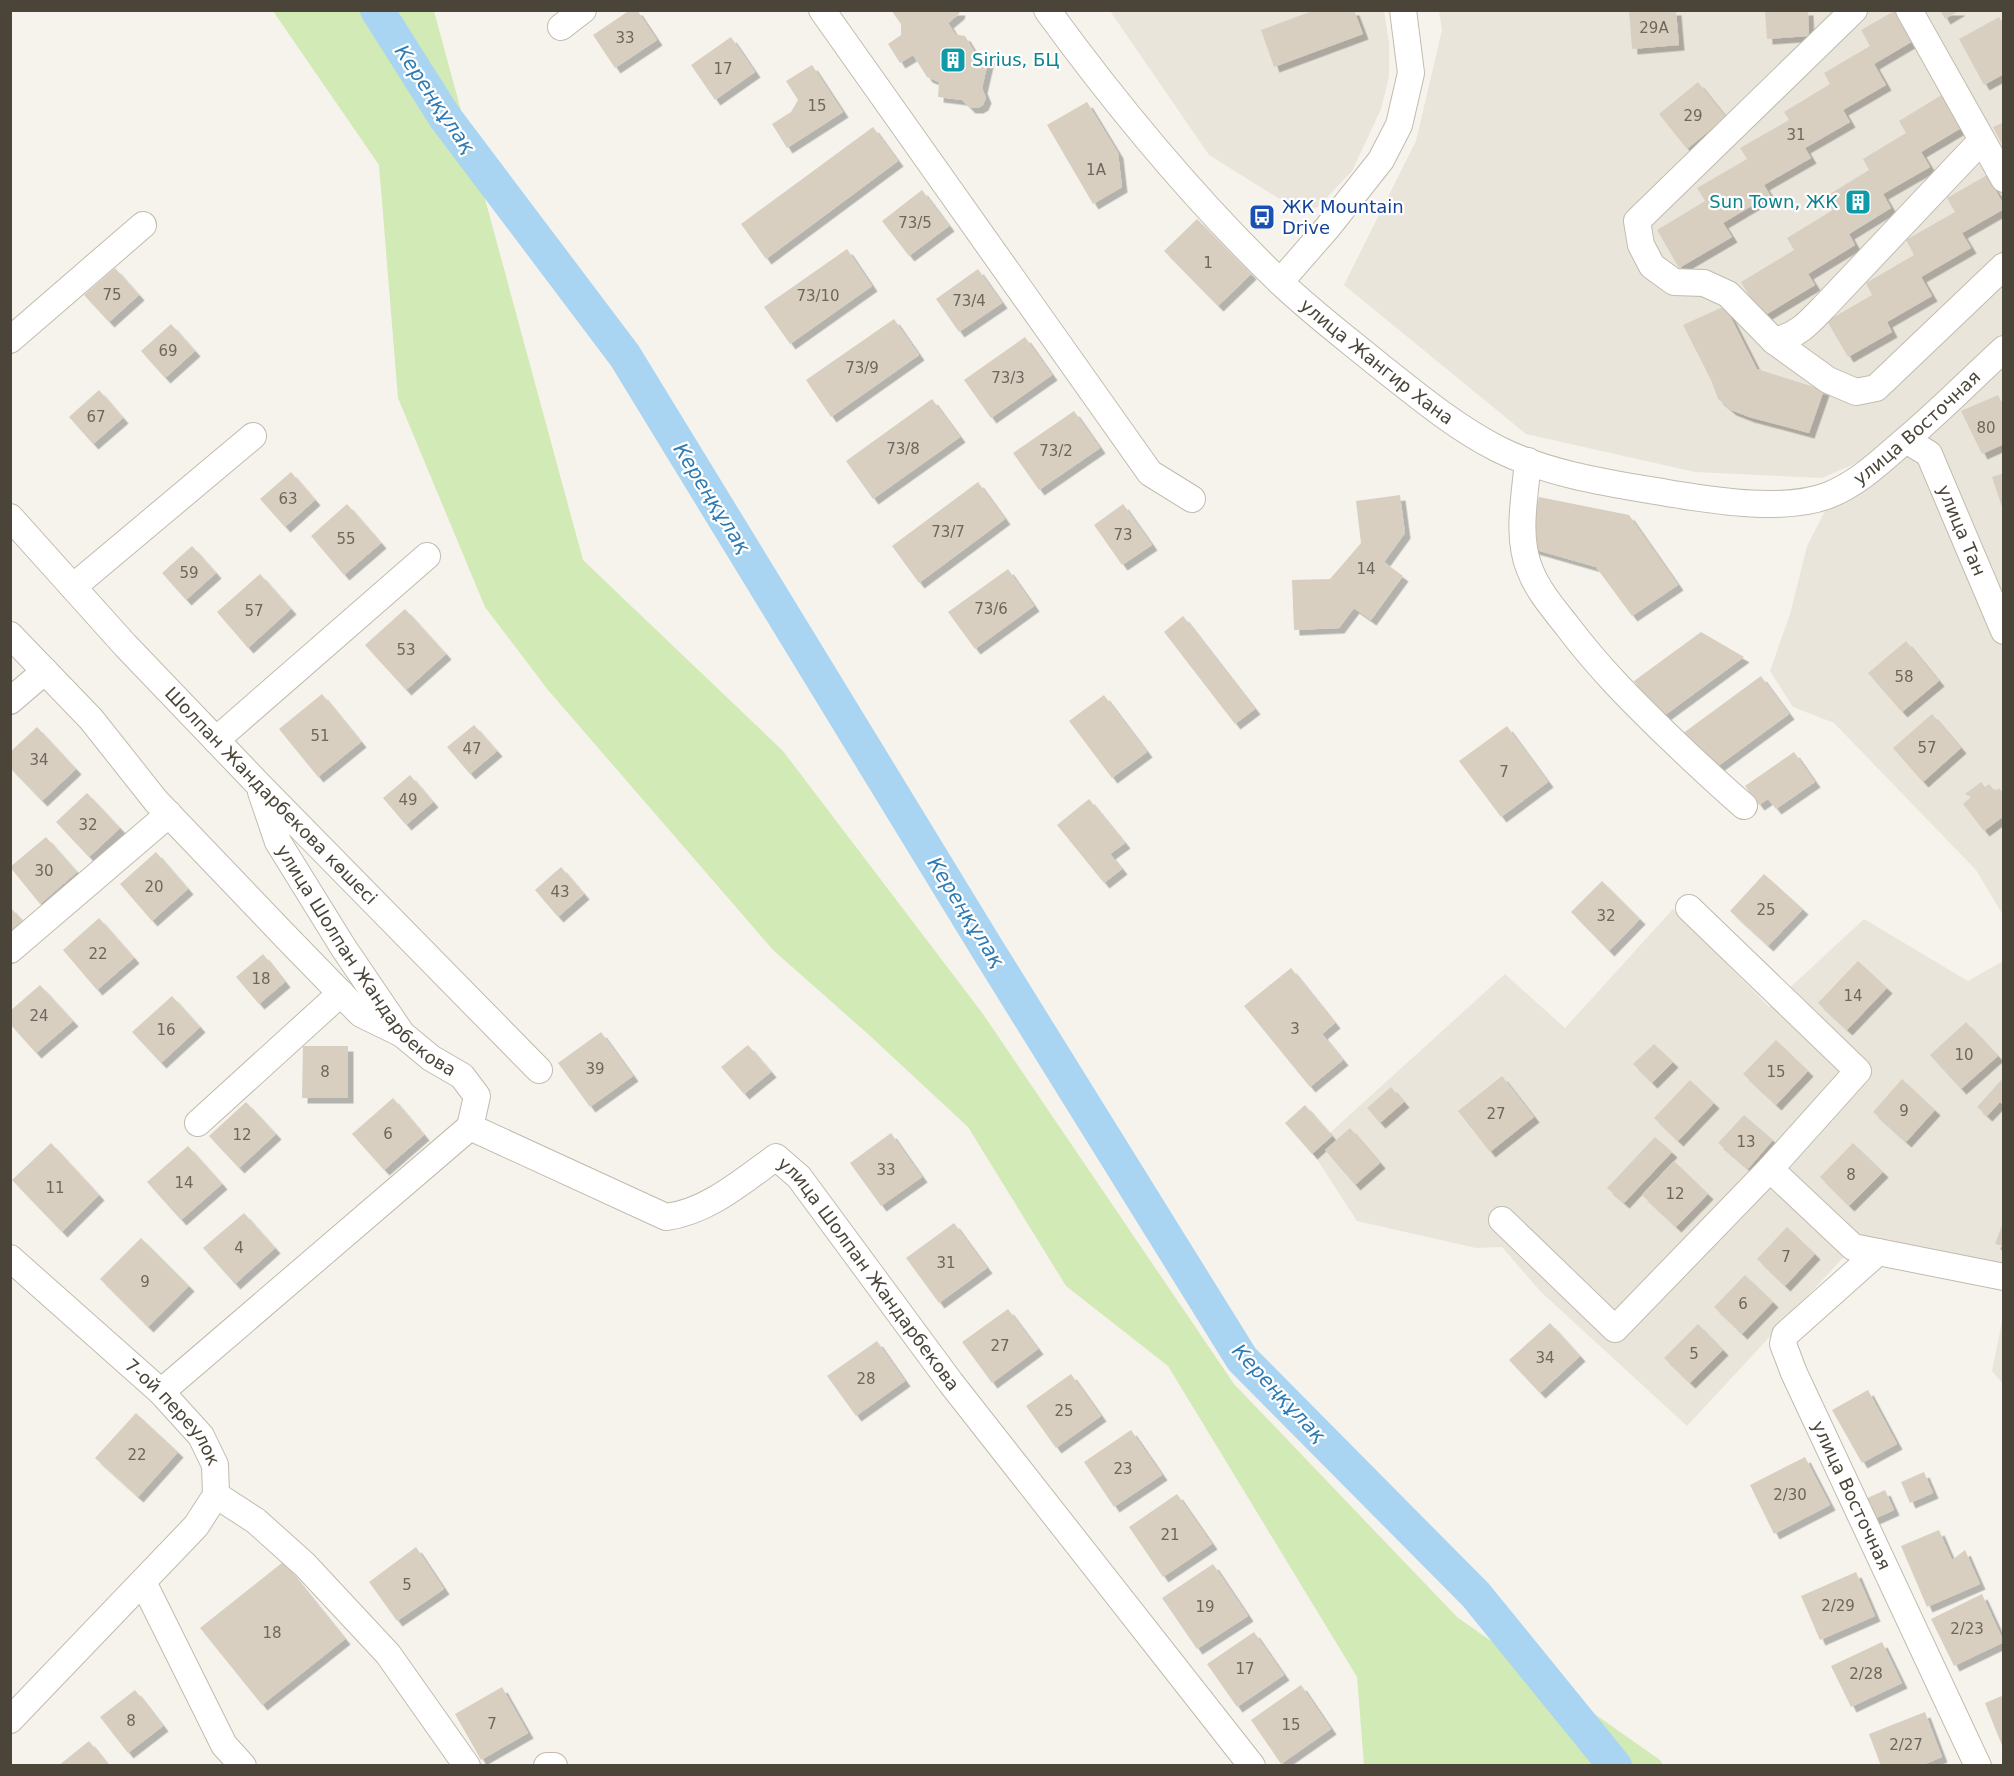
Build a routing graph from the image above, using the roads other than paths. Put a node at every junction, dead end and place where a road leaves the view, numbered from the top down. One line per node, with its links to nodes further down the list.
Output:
1 (583, 10): 7 (street)
2 (822, 10): 20 (street)
3 (1047, 10): 12 (street, улица Жангир Хана)
4 (1403, 10): 12 (street)
5 (1854, 10): 14 (street)
6 (1909, 10): 8 (street)
7 (561, 27)
8 (1982, 140): 9 (street); 14 (street)
9 (2004, 179)
10 (143, 225): 13 (street)
11 (2004, 266): 14 (street)
12 (1280, 282): 18 (street, улица Жангир Хана)
13 (10, 340)
14 (1774, 341)
15 (2004, 349): 17 (street, улица Восточная)
16 (253, 436): 23 (street)
17 (1906, 440): 19 (street, улица Восточная); 24 (street, улица Тан)
18 (1528, 461): 19 (street, улица Жангир Хана); 30 (street)
19 (1826, 497)
20 (1192, 499)
21 (10, 517): 23 (street, Шолпан Жандарбекова көшесі)
22 (427, 556): 28 (street)
23 (74, 587): 28 (street, Шолпан Жандарбекова көшесі)
24 (2004, 631)
25 (10, 635): 26 (street)
26 (45, 671): 27 (street); 31 (street)
27 (10, 701)
28 (216, 741): 29 (street, Шолпан Жандарбекова көшесі)
29 (260, 786): 35 (street, улица Шолпан Жандарбекова); 36 (street, Шолпан Жандарбекова көшесі)
30 (1744, 806)
31 (169, 814): 33 (street); 34 (street)
32 (1689, 908): 39 (street)
33 (10, 950)
34 (341, 993): 35 (street); 37 (street)
35 (402, 1034): 38 (street, улица Шолпан Жандарбекова)
36 (539, 1070)
37 (198, 1124)
38 (470, 1127): 44 (street); 52 (street, улица Шолпан Жандарбекова)
39 (1770, 1169): 40 (street); 41 (street)
40 (1502, 1220)
41 (1878, 1252): 43 (street); 53 (street, улица Восточная)
42 (10, 1258): 44 (street, 7-ой переулок)
43 (2004, 1277)
44 (161, 1392): 45 (street, 7-ой переулок)
45 (216, 1495): 46 (street, 7-ой переулок); 49 (street)
46 (142, 1582): 47 (street, 7-ой переулок); 48 (street)
47 (10, 1720)
48 (243, 1766)
49 (467, 1766)
50 (547, 1766): 51 (street)
51 (554, 1766)
52 (1252, 1766)
53 (1978, 1766)

